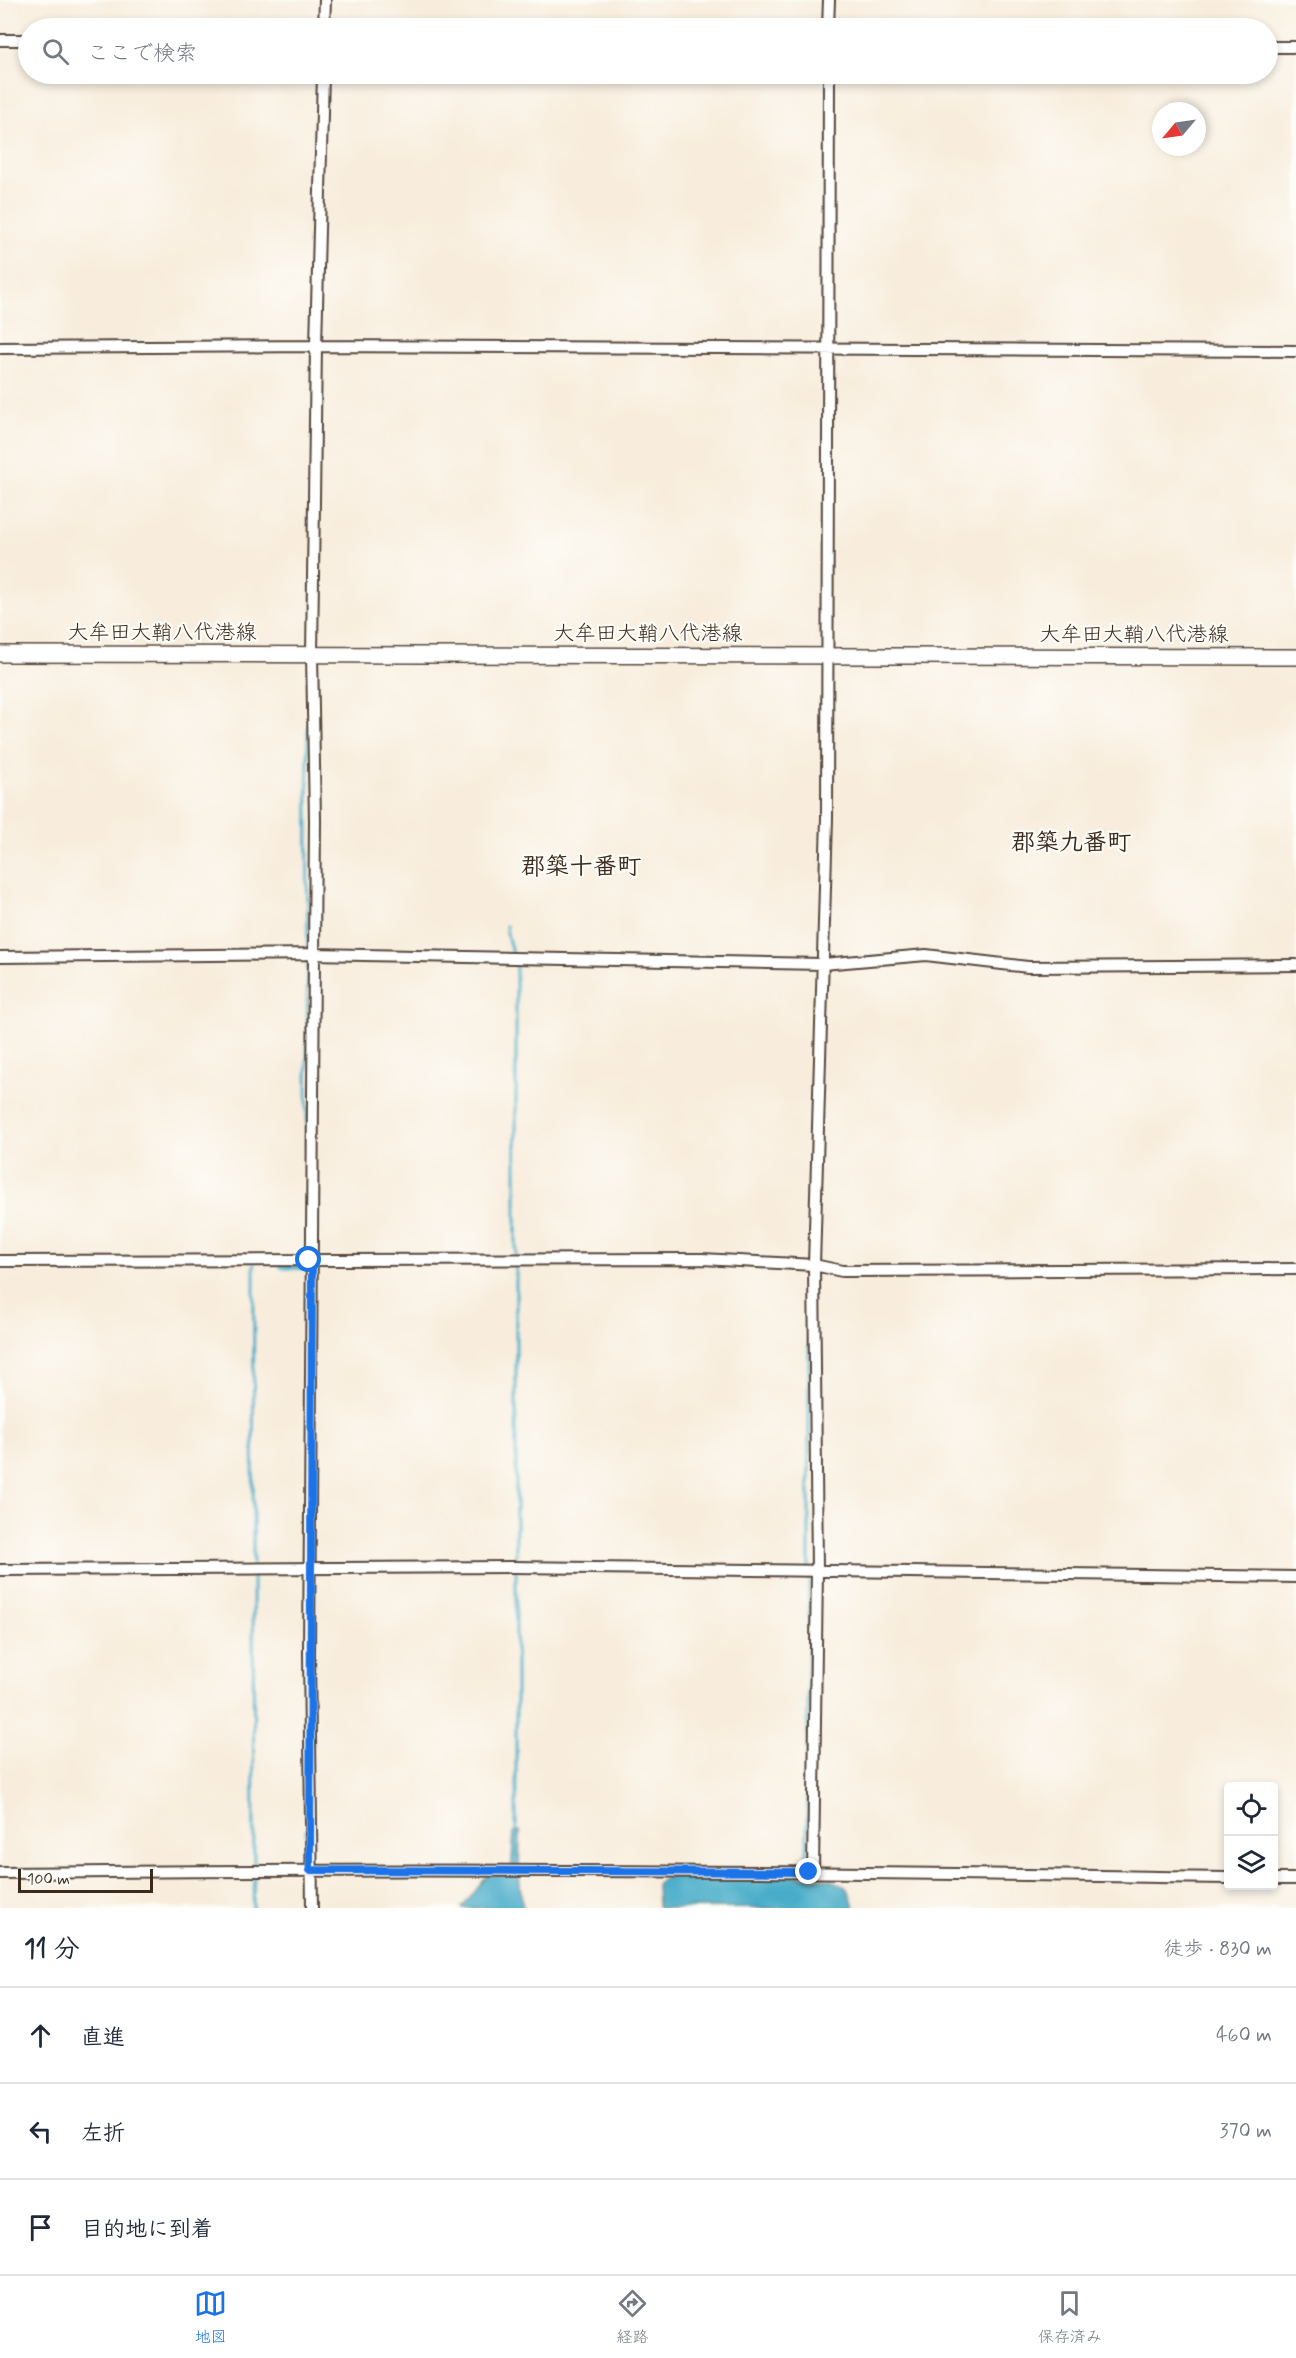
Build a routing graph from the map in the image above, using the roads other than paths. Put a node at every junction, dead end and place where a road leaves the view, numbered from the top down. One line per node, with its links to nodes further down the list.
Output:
1 (324, 0): 3 (street)
2 (829, 0): 4 (street)
3 (324, 18)
4 (828, 18)
5 (0, 40): 6 (street)
6 (18, 40)
7 (1278, 47): 8 (street)
8 (1296, 47)
9 (323, 84): 11 (street)
10 (828, 84): 13 (street)
11 (316, 346): 12 (street); 13 (street); 16 (street)
12 (0, 348)
13 (828, 350): 14 (street); 17 (street)
14 (1296, 351)
15 (0, 654): 16 (main road, 大牟田大鞘八代港線)
16 (312, 654): 17 (main road, 大牟田大鞘八代港線); 19 (street)
17 (826, 656): 18 (main road, 大牟田大鞘八代港線); 21 (street)
18 (1296, 657)
19 (312, 954): 20 (street); 21 (street); 23 (street)
20 (0, 957)
21 (823, 964): 22 (street); 25 (street)
22 (1296, 965)
23 (308, 1260): 24 (street); 25 (street); 27 (street)
24 (0, 1261)
25 (814, 1265): 26 (street); 29 (street)
26 (1296, 1269)
27 (307, 1568): 28 (street); 29 (street); 31 (street)
28 (0, 1570)
29 (812, 1570): 30 (street); 32 (street)
30 (1296, 1577)
31 (305, 1870): 32 (street); 33 (street); 37 (street)
32 (808, 1872): 34 (street)
33 (0, 1873)
34 (1224, 1878)
35 (1278, 1879): 36 (street)
36 (1296, 1879)
37 (312, 1908)

